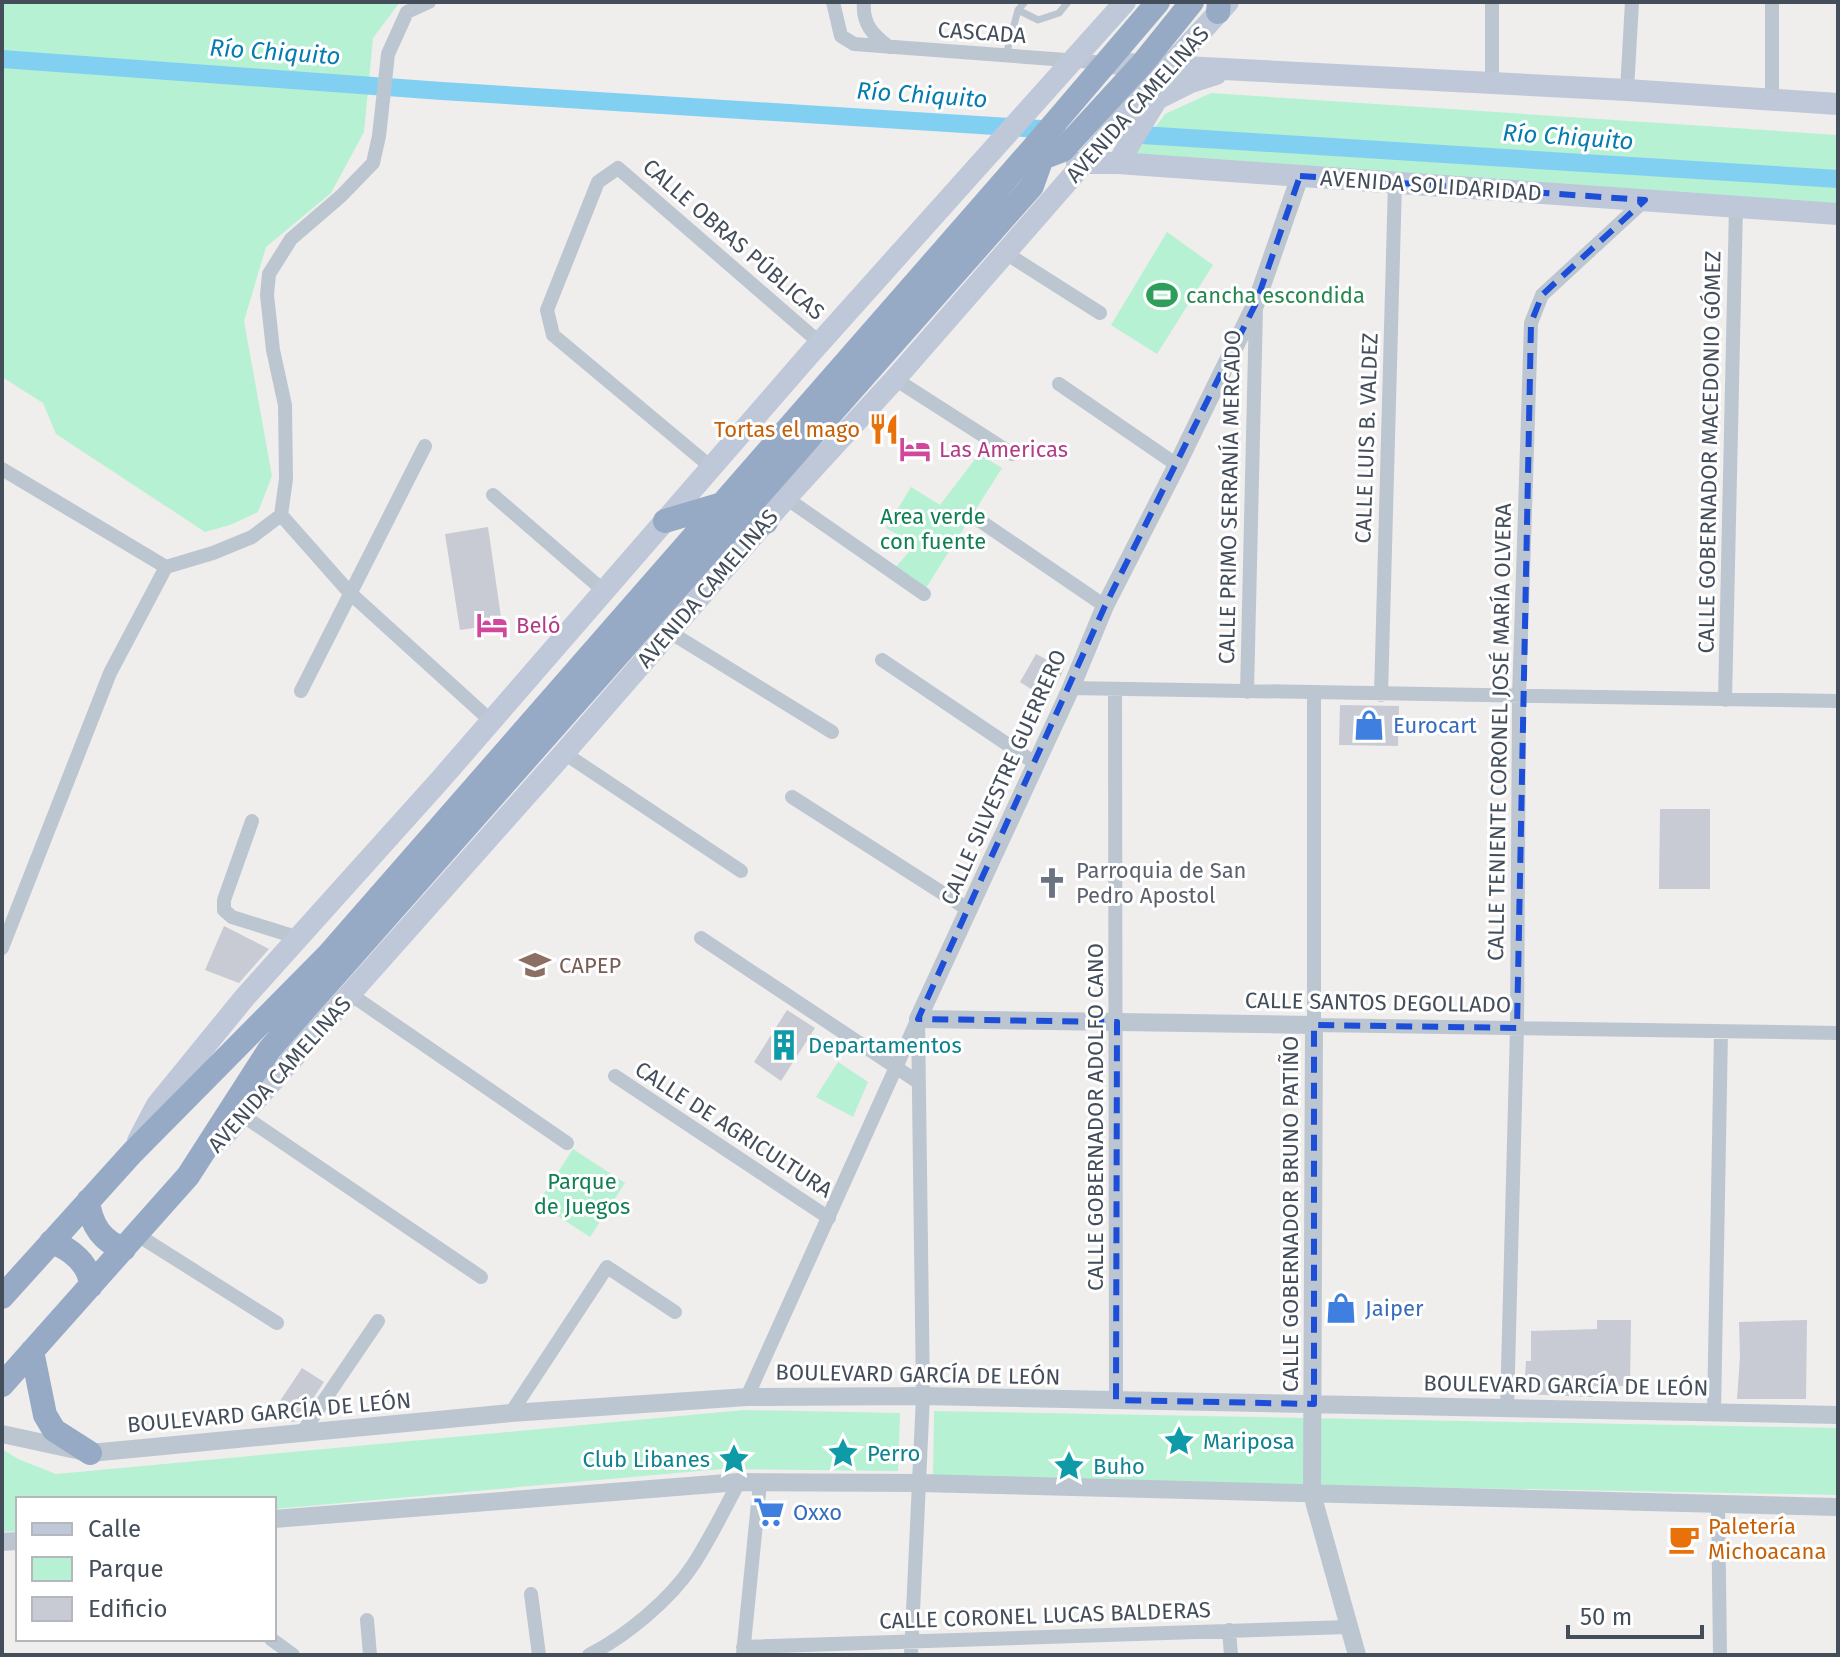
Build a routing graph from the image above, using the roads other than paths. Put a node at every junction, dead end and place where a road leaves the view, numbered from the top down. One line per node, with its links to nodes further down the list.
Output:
1 (429, 2): 47 (street)
2 (833, 2): 14 (street, CASCADA)
3 (864, 2): 14 (street)
4 (1025, 2): 13 (lane)
5 (1068, 2): 13 (lane)
6 (1125, 2): 16 (main road, AVENIDA CAMELINAS)
7 (1158, 2): 20 (highway, AVENIDA CAMELINAS)
8 (1192, 2): 17 (highway, AVENIDA CAMELINAS)
9 (1492, 2): 21 (street)
10 (1632, 2): 22 (street)
11 (1772, 2): 24 (street)
12 (1222, 5): 18 (main road, AVENIDA CAMELINAS)
13 (1018, 10): 15 (lane)
14 (890, 47): 15 (street, CASCADA)
15 (1006, 56): 16 (street, CASCADA)
16 (1070, 61): 20 (street); 36 (main road, AVENIDA CAMELINAS)
17 (1142, 64): 18 (main road); 20 (main road); 26 (highway, AVENIDA CAMELINAS)
18 (1169, 67): 19 (main road); 23 (main road, AVENIDA CAMELINAS)
19 (1230, 70): 21 (main road); 23 (main road)
20 (1100, 72): 26 (highway, AVENIDA CAMELINAS)
21 (1492, 84): 22 (main road)
22 (1627, 90): 24 (main road)
23 (1153, 93): 26 (main road, AVENIDA CAMELINAS); 27 (main road)
24 (1772, 100): 25 (main road)
25 (1838, 104)
26 (1058, 154): 27 (main road, AVENIDA SOLIDARIDAD); 33 (main road, AVENIDA CAMELINAS); 46 (highway, AVENIDA CAMELINAS); 51 (highway, AVENIDA CAMELINAS)
27 (1119, 162): 28 (main road, AVENIDA SOLIDARIDAD)
28 (1300, 176): 29 (main road, AVENIDA SOLIDARIDAD); 34 (street, CALLE SILVESTRE GUERRERO)
29 (1395, 182): 30 (main road, AVENIDA SOLIDARIDAD); 64 (street, CALLE LUIS B. VALDEZ)
30 (1645, 200): 31 (main road, AVENIDA SOLIDARIDAD); 65 (street, CALLE TENIENTE CORONEL JOSÉ MARÍA OLVERA)
31 (1736, 206): 32 (main road, AVENIDA SOLIDARIDAD); 66 (street, CALLE GOBERNADOR MACEDONIO GÓMEZ)
32 (1838, 214)
33 (1004, 252): 35 (street); 37 (main road, AVENIDA CAMELINAS)
34 (1256, 303): 41 (street, CALLE SILVESTRE GUERRERO); 62 (street, CALLE PRIMO SERRANÍA MERCADO)
35 (1100, 313)
36 (820, 343): 42 (main road, AVENIDA CAMELINAS); 42 (street, CALLE OBRAS PÚBLICAS)
37 (895, 379): 40 (street); 45 (main road, AVENIDA CAMELINAS)
38 (1059, 384): 41 (street)
39 (425, 446): 54 (street)
40 (1012, 454)
41 (1177, 465): 56 (street, CALLE SILVESTRE GUERRERO)
42 (711, 467): 49 (main road, AVENIDA CAMELINAS)
43 (2, 469): 52 (street)
44 (493, 495): 53 (street)
45 (786, 498): 50 (main road, AVENIDA CAMELINAS); 55 (street)
46 (722, 504): 49 (highway); 91 (highway, AVENIDA CAMELINAS)
47 (281, 515): 52 (street); 54 (street)
48 (973, 516): 56 (street)
49 (665, 521): 53 (main road, AVENIDA CAMELINAS)
50 (766, 522): 51 (highway); 57 (main road, AVENIDA CAMELINAS)
51 (729, 532): 92 (highway, AVENIDA CAMELINAS)
52 (166, 567): 78 (street)
53 (604, 591): 68 (main road, AVENIDA CAMELINAS)
54 (350, 593): 61 (street); 68 (street)
55 (924, 594)
56 (1105, 606): 59 (street, CALLE SILVESTRE GUERRERO)
57 (668, 631): 69 (street); 70 (main road, AVENIDA CAMELINAS)
58 (882, 660): 71 (street)
59 (1071, 688): 60 (street); 71 (street, CALLE SILVESTRE GUERRERO)
60 (1115, 690): 62 (street); 81 (street, CALLE GOBERNADOR ADOLFO CANO)
61 (301, 691)
62 (1247, 692): 63 (street)
63 (1314, 694): 64 (street); 82 (street, CALLE GOBERNADOR BRUNO PATIÑO)
64 (1381, 695): 65 (street)
65 (1519, 697): 66 (street); 83 (street, CALLE TENIENTE CORONEL JOSÉ MARÍA OLVERA)
66 (1725, 700): 67 (street)
67 (1838, 701)
68 (490, 720): 76 (main road, AVENIDA CAMELINAS)
69 (832, 732)
70 (564, 753): 74 (street); 79 (main road, AVENIDA CAMELINAS)
71 (1035, 763): 75 (street, CALLE SILVESTRE GUERRERO)
72 (792, 797): 75 (street)
73 (252, 821): 76 (street)
74 (741, 871)
75 (969, 910): 80 (street, CALLE SILVESTRE GUERRERO)
76 (299, 938): 91 (main road, AVENIDA CAMELINAS)
77 (701, 938): 86 (street)
78 (2, 948)
79 (350, 994): 89 (main road, AVENIDA CAMELINAS); 90 (street)
80 (918, 1019): 81 (street, CALLE SANTOS DEGOLLADO); 86 (street, CALLE SILVESTRE GUERRERO); 88 (street)
81 (1117, 1022): 82 (street, CALLE SANTOS DEGOLLADO); 107 (street, CALLE GOBERNADOR ADOLFO CANO)
82 (1314, 1025): 83 (street, CALLE SANTOS DEGOLLADO); 108 (street, CALLE GOBERNADOR BRUNO PATIÑO)
83 (1517, 1028): 84 (street, CALLE SANTOS DEGOLLADO); 109 (street, CALLE TENIENTE CORONEL JOSÉ MARÍA OLVERA)
84 (1721, 1032): 85 (street, CALLE SANTOS DEGOLLADO); 110 (street)
85 (1838, 1033)
86 (894, 1067): 88 (street); 94 (street, CALLE SILVESTRE GUERRERO)
87 (615, 1076): 94 (street, CALLE DE AGRICULTURA)
88 (918, 1082): 105 (street)
89 (242, 1115): 92 (main road, AVENIDA CAMELINAS); 97 (street)
90 (567, 1143)
91 (132, 1153): 93 (highway, AVENIDA CAMELINAS)
92 (188, 1176): 95 (highway, AVENIDA CAMELINAS)
93 (88, 1201): 95 (highway); 96 (highway, AVENIDA CAMELINAS)
94 (829, 1218): 106 (street, CALLE SILVESTRE GUERRERO)
95 (130, 1241): 98 (highway, AVENIDA CAMELINAS); 102 (street)
96 (51, 1242): 98 (highway); 99 (highway, AVENIDA CAMELINAS)
97 (481, 1277)
98 (91, 1286): 103 (highway, AVENIDA CAMELINAS)
99 (2, 1297)
100 (675, 1312): 111 (street)
101 (378, 1321): 113 (street)
102 (277, 1323)
103 (32, 1351): 104 (highway, AVENIDA CAMELINAS); 115 (highway)
104 (2, 1385)
105 (923, 1396): 106 (street, BOULEVARD GARCÍA DE LEÓN); 107 (street, BOULEVARD GARCÍA DE LEÓN); 118 (street)
106 (747, 1397): 111 (street, BOULEVARD GARCÍA DE LEÓN)
107 (1116, 1400): 108 (street, BOULEVARD GARCÍA DE LEÓN)
108 (1314, 1404): 109 (street, BOULEVARD GARCÍA DE LEÓN); 119 (street, CALLE GOBERNADOR BRUNO PATIÑO)
109 (1507, 1408): 110 (street, BOULEVARD GARCÍA DE LEÓN)
110 (1714, 1412): 112 (street, BOULEVARD GARCÍA DE LEÓN)
111 (511, 1413): 113 (street, BOULEVARD GARCÍA DE LEÓN)
112 (1838, 1415)
113 (302, 1433): 115 (street, BOULEVARD GARCÍA DE LEÓN)
114 (2, 1434): 115 (street, BOULEVARD GARCÍA DE LEÓN)
115 (90, 1453)
116 (739, 1482): 117 (street); 122 (street); 130 (street)
117 (760, 1483): 118 (street); 129 (street)
118 (920, 1483): 119 (street); 128 (street)
119 (1312, 1494): 120 (street); 125 (street, CALLE GOBERNADOR BRUNO PATIÑO)
120 (1718, 1504): 121 (street); 136 (street)
121 (1838, 1507)
122 (276, 1519)
123 (531, 1594): 133 (street)
124 (367, 1620): 132 (street)
125 (1348, 1627): 126 (street, CALLE CORONEL LUCAS BALDERAS); 135 (street, CALLE GOBERNADOR BRUNO PATIÑO)
126 (1229, 1630): 128 (street, CALLE CORONEL LUCAS BALDERAS); 134 (street)
127 (274, 1641): 131 (street)
128 (911, 1649): 129 (street, CALLE CORONEL LUCAS BALDERAS)
129 (743, 1651)
130 (597, 1653)
131 (293, 1655)
132 (370, 1655)
133 (539, 1655)
134 (1231, 1655)
135 (1357, 1655)
136 (1720, 1655)

